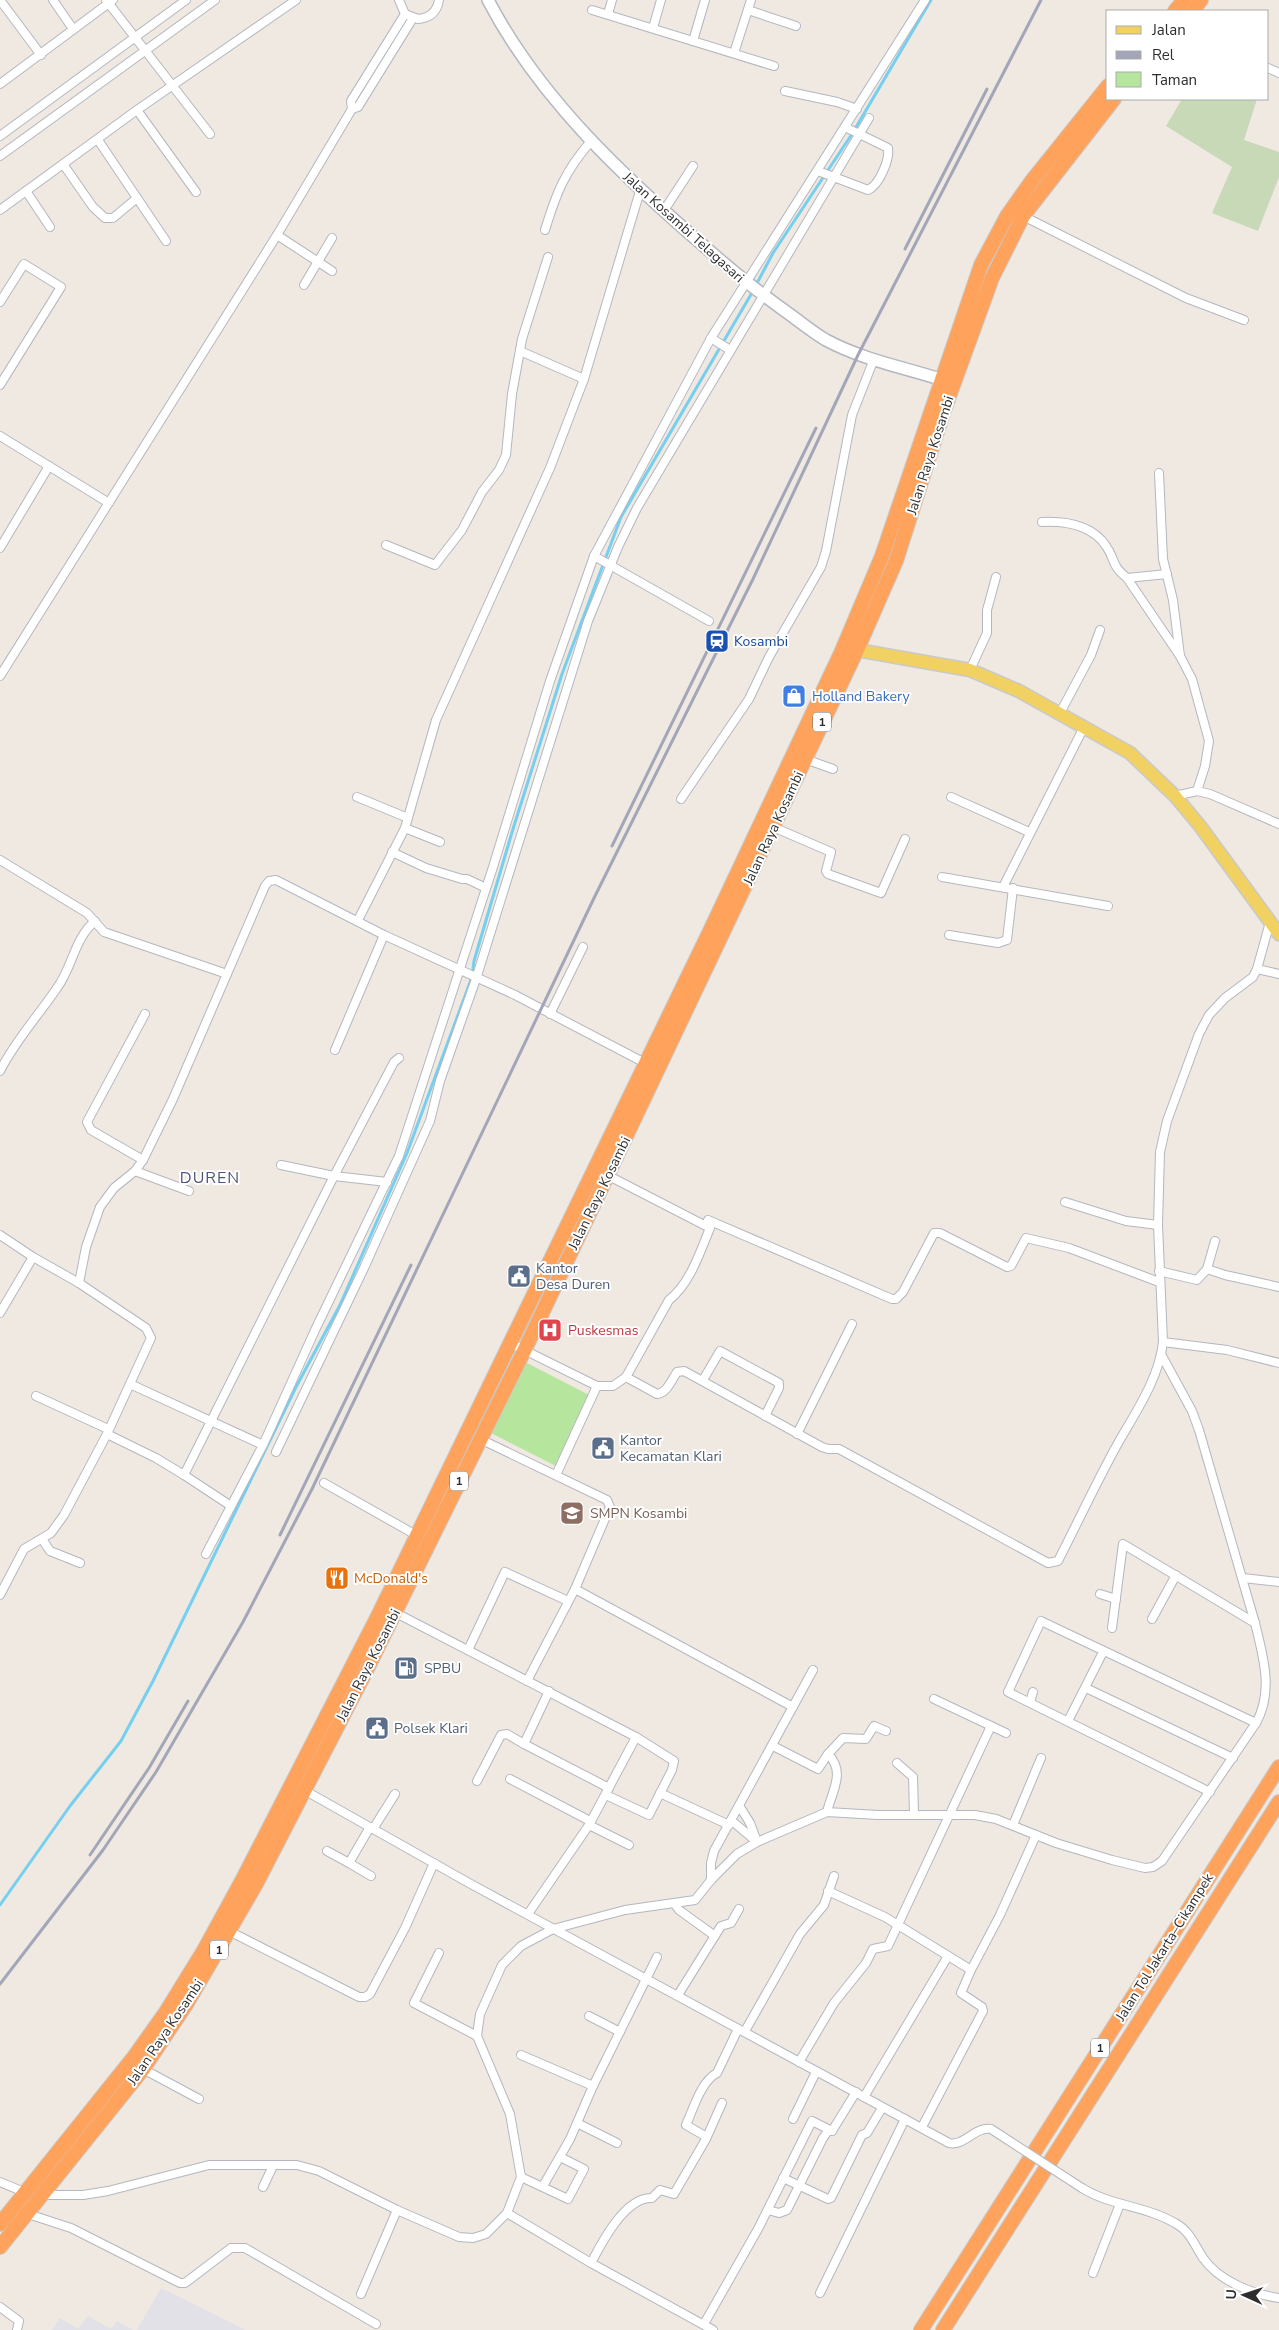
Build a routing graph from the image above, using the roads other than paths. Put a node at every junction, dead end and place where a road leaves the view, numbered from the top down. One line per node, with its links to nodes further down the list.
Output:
1 (0, 0): 31 (street)
2 (53, 0): 26 (street)
3 (186, 0): 27 (street)
4 (215, 0): 29 (street)
5 (296, 0): 34 (street)
6 (399, 0): 21 (street)
7 (439, 0): 23 (street)
8 (488, 0): 47 (main road, Jalan Kosambi Telagasari)
9 (612, 0): 22 (street)
10 (661, 0): 25 (street)
11 (705, 0): 28 (street)
12 (751, 0): 18 (street)
13 (925, 0): 39 (street)
14 (1184, 0): 19 (highway)
15 (1201, 0): 20 (highway)
16 (109, 1): 26 (street); 27 (street)
17 (592, 10): 22 (street)
18 (748, 10): 24 (street); 30 (street)
19 (1176, 10)
20 (1193, 10)
21 (405, 14): 23 (street); 38 (street)
22 (608, 14): 25 (street)
23 (414, 18): 38 (street)
24 (796, 26)
25 (653, 28): 28 (street)
26 (73, 29): 31 (street)
27 (135, 38): 29 (street); 45 (street)
28 (693, 41): 30 (street)
29 (146, 52): 34 (street); 48 (street)
30 (734, 53): 32 (street)
31 (40, 55): 33 (street)
32 (774, 66)
33 (1, 81)
34 (171, 87): 40 (street); 43 (street)
35 (1106, 88): 78 (highway, Jalan Raya Kosambi / 1)
36 (786, 91): 39 (street)
37 (1113, 100): 59 (highway, Jalan Raya Kosambi / 1)
38 (352, 109): 62 (street)
39 (857, 109): 42 (street)
40 (137, 110): 46 (street); 55 (street)
41 (869, 118): 44 (street)
42 (847, 128): 44 (street); 51 (street)
43 (210, 134)
44 (858, 134): 52 (street); 52 (street)
45 (0, 136)
46 (98, 140): 49 (street); 56 (street)
47 (592, 140): 54 (main road, Jalan Kosambi Telagasari); 61 (street)
48 (0, 156)
49 (63, 164): 53 (street); 56 (street)
50 (693, 166): 58 (street)
51 (819, 172): 52 (street); 68 (street)
52 (831, 177): 70 (street)
53 (26, 191): 57 (street); 60 (street)
54 (640, 191): 58 (main road, Jalan Kosambi Telagasari); 77 (street)
55 (196, 192)
56 (137, 198): 64 (street)
57 (0, 210)
58 (663, 212): 68 (main road, Jalan Kosambi Telagasari)
59 (1023, 216): 72 (street); 93 (highway, Jalan Raya Kosambi / 1)
60 (50, 227)
61 (544, 230)
62 (277, 236): 66 (street); 83 (street)
63 (332, 238): 66 (street)
64 (166, 241)
65 (548, 257): 75 (street)
66 (319, 262): 67 (street); 69 (street)
67 (332, 271)
68 (749, 285): 70 (main road, Jalan Kosambi Telagasari); 73 (street)
69 (304, 286)
70 (763, 295): 74 (street); 76 (main road, Jalan Kosambi Telagasari)
71 (0, 302): 79 (street)
72 (1244, 320)
73 (713, 339): 74 (street); 87 (street)
74 (728, 348): 87 (street)
75 (520, 351): 77 (street); 85 (street)
76 (874, 359): 78 (main road, Jalan Kosambi Telagasari); 105 (street)
77 (584, 379): 106 (street)
78 (940, 379): 136 (highway, Jalan Raya Kosambi / 1)
79 (0, 385)
80 (0, 436): 81 (street)
81 (49, 466): 83 (street); 86 (street)
82 (1159, 473): 88 (street)
83 (109, 503): 96 (street)
84 (1042, 522): 90 (street)
85 (386, 545)
86 (0, 548)
87 (602, 561): 91 (street); 117 (street); 131 (street)
88 (1167, 574): 90 (street); 94 (street)
89 (996, 577): 95 (street)
90 (1127, 578): 94 (street)
91 (709, 621)
92 (1100, 630): 97 (street)
93 (857, 650): 95 (main road); 99 (highway, Jalan Raya Kosambi / 1)
94 (1180, 656): 101 (street)
95 (970, 670): 97 (main road)
96 (0, 676)
97 (1060, 713): 98 (main road)
98 (1084, 727): 102 (main road); 110 (street)
99 (805, 759): 100 (street); 108 (highway, Jalan Raya Kosambi / 1)
100 (833, 769)
101 (1197, 791): 102 (street); 107 (street)
102 (1175, 796): 122 (main road)
103 (357, 797): 106 (street)
104 (951, 797): 110 (street)
105 (681, 800)
106 (408, 818): 109 (street)
107 (1279, 824)
108 (773, 827): 111 (street); 143 (highway, Jalan Raya Kosambi / 1)
109 (405, 828): 112 (street); 113 (street)
110 (1029, 832): 116 (street)
111 (905, 840)
112 (440, 842)
113 (392, 852): 117 (street); 120 (street)
114 (0, 860): 121 (street)
115 (942, 877): 116 (street)
116 (1003, 887): 118 (street)
117 (486, 888): 128 (street)
118 (1014, 888): 119 (street); 125 (street)
119 (1108, 906)
120 (358, 920): 124 (street); 129 (street)
121 (95, 921): 129 (street); 137 (street)
122 (1270, 922): 123 (main road); 127 (street)
123 (1279, 934)
124 (384, 935): 128 (street); 134 (street)
125 (950, 935)
126 (583, 947): 133 (street)
127 (1258, 969): 130 (street); 150 (street)
128 (462, 971): 131 (street); 138 (street)
129 (226, 974): 139 (street)
130 (1279, 974)
131 (475, 978): 133 (street); 138 (street)
132 (145, 1014): 139 (street)
133 (550, 1014): 136 (street)
134 (335, 1050)
135 (399, 1058): 144 (street)
136 (645, 1063): 163 (highway, Jalan Raya Kosambi / 1)
137 (0, 1071)
138 (433, 1078): 140 (street); 140 (street)
139 (143, 1160): 142 (street)
140 (405, 1161): 145 (street); 145 (street)
141 (281, 1165): 144 (street)
142 (135, 1171): 147 (street); 159 (street)
143 (607, 1175): 165 (highway, Jalan Raya Kosambi / 1); 168 (street)
144 (334, 1176): 146 (street); 175 (street)
145 (397, 1177): 146 (street); 155 (street)
146 (387, 1182): 154 (street)
147 (189, 1191)
148 (1065, 1202): 150 (street)
149 (708, 1220): 158 (street)
150 (1158, 1225): 157 (street)
151 (0, 1235): 153 (street)
152 (1215, 1241): 156 (street)
153 (33, 1257): 159 (street); 161 (street)
154 (351, 1260): 155 (street); 173 (street)
155 (362, 1267): 173 (street)
156 (1206, 1269): 157 (street); 160 (street)
157 (1160, 1271): 158 (street)
158 (1159, 1282): 164 (street)
159 (79, 1283): 170 (street)
160 (1279, 1287)
161 (0, 1314)
162 (852, 1324): 177 (street)
163 (510, 1342): 165 (street); 185 (highway, Jalan Raya Kosambi / 1)
164 (1163, 1342): 166 (street); 167 (street)
165 (524, 1350): 171 (street); 178 (highway, Jalan Raya Kosambi / 1)
166 (1162, 1356): 177 (street); 190 (street)
167 (1279, 1362)
168 (626, 1377): 169 (street); 171 (street)
169 (703, 1380): 174 (street); 174 (street)
170 (130, 1384): 175 (street); 176 (street)
171 (597, 1386): 182 (street)
172 (36, 1396): 176 (street)
173 (288, 1406): 179 (street); 180 (street)
174 (765, 1416): 177 (street)
175 (211, 1422): 179 (street); 181 (street)
176 (108, 1432): 181 (street); 186 (street)
177 (797, 1434)
178 (480, 1439): 182 (street); 197 (highway, Jalan Raya Kosambi / 1)
179 (263, 1445): 184 (street)
180 (276, 1452)
181 (184, 1475): 184 (street)
182 (556, 1475): 192 (street)
183 (324, 1483): 185 (street)
184 (231, 1506): 187 (street)
185 (416, 1535): 197 (highway, Jalan Raya Kosambi / 1)
186 (42, 1539): 188 (street); 194 (street)
187 (206, 1554)
188 (80, 1563)
189 (1176, 1575): 195 (street); 198 (street); 199 (street)
190 (1243, 1578): 191 (street); 199 (street)
191 (1279, 1582)
192 (575, 1589): 196 (street); 210 (street)
193 (1100, 1594): 195 (street)
194 (0, 1595)
195 (1116, 1599): 200 (street)
196 (568, 1602): 201 (street); 204 (street)
197 (387, 1617): 201 (street); 226 (highway, Jalan Raya Kosambi / 1); 292 (highway, Jalan Raya Kosambi / 1)
198 (1152, 1619)
199 (1255, 1623): 212 (street)
200 (1112, 1628)
201 (468, 1650): 204 (street)
202 (1103, 1652): 205 (street); 209 (street); 212 (street)
203 (813, 1670): 210 (street)
204 (527, 1680): 206 (street)
205 (1086, 1688): 211 (street); 221 (street)
206 (549, 1691): 216 (street); 217 (street)
207 (1033, 1692): 209 (street)
208 (934, 1699): 213 (street)
209 (1030, 1702): 211 (street)
210 (793, 1707): 218 (street)
211 (1068, 1721): 228 (street)
212 (1256, 1723): 221 (street)
213 (991, 1726): 215 (street); 235 (street)
214 (886, 1732): 219 (street)
215 (1006, 1733)
216 (636, 1736): 227 (street); 229 (street)
217 (524, 1744): 225 (street); 227 (street)
218 (773, 1746): 219 (street); 232 (street)
219 (828, 1754): 233 (street)
220 (1041, 1758): 238 (street)
221 (1233, 1758): 228 (street)
222 (896, 1763): 234 (street)
223 (1279, 1767): 311 (highway, Jalan Tol Jakarta–Cikampek / 1)
224 (510, 1780): 236 (street)
225 (477, 1781)
226 (304, 1790): 239 (street); 255 (highway, Jalan Raya Kosambi / 1)
227 (608, 1791): 229 (street); 236 (street)
228 (1210, 1792): 240 (street)
229 (660, 1793): 237 (street)
230 (395, 1794): 239 (street)
231 (1279, 1802): 312 (highway, Jalan Tol Jakarta–Cikampek / 1)
232 (740, 1807): 237 (street); 241 (street)
233 (827, 1812): 234 (street); 241 (street)
234 (914, 1814): 235 (street)
235 (949, 1814): 238 (street); 253 (street)
236 (590, 1823): 242 (street); 252 (street)
237 (731, 1823): 241 (street); 248 (street)
238 (1013, 1825): 240 (street)
239 (372, 1828): 244 (street); 245 (street)
240 (1036, 1835): 260 (street)
241 (757, 1842): 248 (street)
242 (629, 1845)
243 (328, 1850): 244 (street)
244 (349, 1863): 246 (street)
245 (434, 1863): 252 (street); 255 (street)
246 (371, 1876)
247 (834, 1876): 249 (street)
248 (711, 1880): 250 (street)
249 (828, 1891): 253 (street); 264 (street)
250 (674, 1903): 254 (street); 256 (street)
251 (739, 1909): 256 (street)
252 (528, 1914): 254 (street)
253 (899, 1927): 258 (street); 268 (street)
254 (553, 1929): 261 (street); 266 (street)
255 (229, 1931): 269 (highway, Jalan Raya Kosambi / 1)
256 (715, 1936): 262 (street)
257 (439, 1954): 266 (street)
258 (948, 1956): 260 (street); 273 (street)
259 (657, 1957): 261 (street)
260 (971, 1970): 280 (street)
261 (647, 1978): 262 (street); 265 (street)
262 (678, 1995): 264 (street)
263 (589, 2016): 265 (street)
264 (742, 2030): 268 (street); 282 (street)
265 (620, 2032): 271 (street)
266 (477, 2036): 286 (street)
267 (521, 2055): 271 (street)
268 (799, 2062): 270 (street)
269 (143, 2069): 274 (street); 293 (highway, Jalan Raya Kosambi / 1)
270 (816, 2072): 272 (street); 277 (street)
271 (593, 2086): 279 (street)
272 (856, 2092): 273 (street); 281 (street)
273 (864, 2097): 276 (street)
274 (199, 2098)
275 (722, 2103): 282 (street)
276 (882, 2108): 278 (street); 289 (street)
277 (793, 2118)
278 (905, 2118): 280 (street); 303 (street)
279 (577, 2124): 283 (street); 284 (street)
280 (922, 2127): 294 (street, bridge)
281 (832, 2131): 287 (street); 289 (street)
282 (705, 2136): 301 (street)
283 (617, 2143)
284 (560, 2157): 290 (street); 290 (street)
285 (273, 2166): 291 (street); 293 (street); 295 (street)
286 (521, 2177): 290 (street); 298 (street)
287 (783, 2178): 289 (street); 296 (street)
288 (0, 2182): 292 (street)
289 (800, 2184): 296 (street)
290 (543, 2186)
291 (263, 2187)
292 (24, 2192): 299 (highway, Jalan Raya Kosambi / 1)
293 (40, 2195): 297 (highway, Jalan Raya Kosambi / 1)
294 (1120, 2204): 302 (street); 305 (street)
295 (397, 2210): 298 (street); 304 (street)
296 (768, 2210): 308 (street)
297 (25, 2213): 300 (highway, Jalan Raya Kosambi / 1); 307 (street)
298 (507, 2213): 301 (street)
299 (0, 2224)
300 (0, 2246)
301 (591, 2263): 308 (street)
302 (1093, 2273)
303 (820, 2293)
304 (361, 2294)
305 (1279, 2298)
306 (0, 2307): 309 (street)
307 (376, 2324)
308 (704, 2324): 310 (street)
309 (17, 2330)
310 (713, 2330)
311 (921, 2330)
312 (943, 2330)

